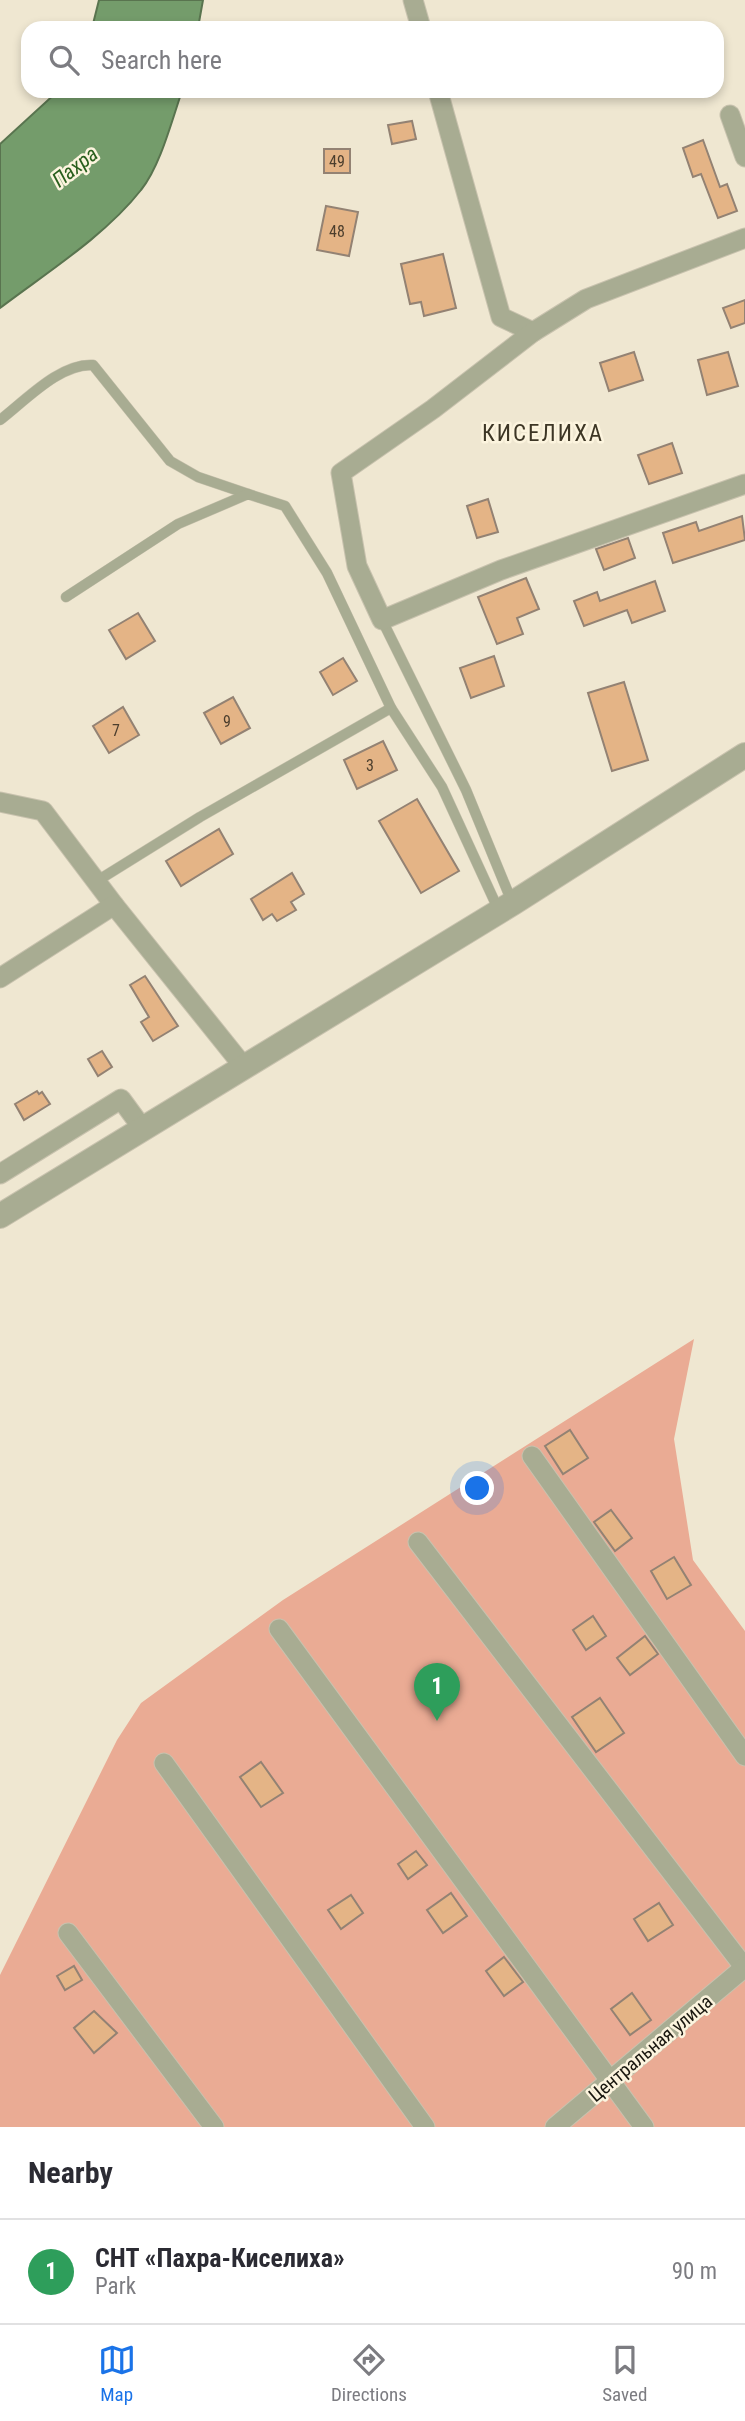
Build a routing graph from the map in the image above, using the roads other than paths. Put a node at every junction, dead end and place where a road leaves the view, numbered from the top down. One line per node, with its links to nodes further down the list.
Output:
1 (413, 0): 2 (street)
2 (419, 21)
3 (440, 98): 7 (street)
4 (730, 115): 5 (street)
5 (745, 157)
6 (745, 238): 7 (street)
7 (533, 332): 12 (street)
8 (0, 420): 10 (lane)
9 (745, 484): 12 (street)
10 (248, 494): 11 (lane); 13 (lane)
11 (66, 597)
12 (383, 620): 18 (lane)
13 (391, 708): 16 (lane); 18 (lane)
14 (745, 755): 18 (street)
15 (0, 802): 16 (street)
16 (97, 881): 17 (street)
17 (114, 905): 19 (street); 20 (street)
18 (506, 907): 20 (street)
19 (0, 978)
20 (244, 1067): 21 (street)
21 (143, 1129): 22 (street); 23 (street)
22 (0, 1174)
23 (0, 1216)
24 (531, 1456): 27 (street)
25 (418, 1542): 30 (street)
26 (279, 1629): 31 (street)
27 (745, 1756)
28 (164, 1763): 33 (street)
29 (68, 1933): 32 (street)
30 (745, 1968): 31 (street, Центральная улица)
31 (610, 2084): 34 (street, Центральная улица); 35 (street)
32 (214, 2127)
33 (425, 2127)
34 (555, 2127)
35 (644, 2127)

